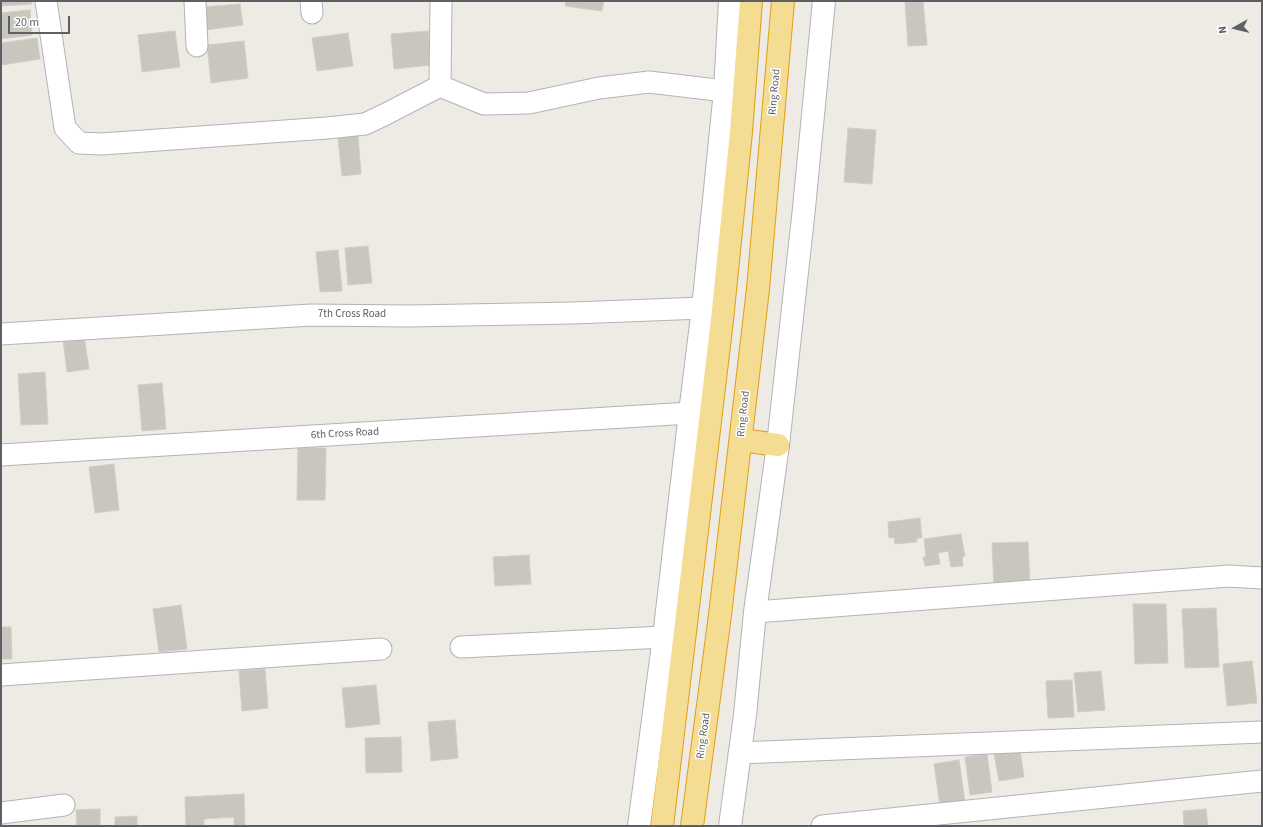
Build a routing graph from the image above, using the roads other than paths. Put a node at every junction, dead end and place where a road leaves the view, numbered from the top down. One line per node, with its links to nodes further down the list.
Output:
1 (46, 1): 9 (street)
2 (195, 1): 8 (street)
3 (441, 1): 9 (street)
4 (730, 1): 10 (street)
5 (751, 1): 11 (highway)
6 (783, 1): 12 (highway, Ring Road)
7 (824, 1): 17 (street)
8 (196, 46)
9 (440, 86): 10 (street)
10 (725, 92): 13 (street)
11 (734, 202): 12 (highway); 31 (highway)
12 (766, 206): 16 (highway, Ring Road)
13 (703, 308): 14 (street, 7th Cross Road); 15 (street)
14 (1, 334)
15 (690, 413): 18 (street, 6th Cross Road); 21 (street)
16 (741, 440): 17 (highway); 32 (highway, Ring Road)
17 (778, 446): 20 (street)
18 (1, 454)
19 (1262, 578): 20 (street)
20 (754, 612): 26 (street)
21 (664, 637): 22 (street); 30 (street)
22 (461, 647)
23 (381, 649): 24 (street)
24 (1, 675)
25 (1262, 732): 26 (street)
26 (739, 753): 33 (street)
27 (1262, 781): 34 (street)
28 (64, 805): 29 (street)
29 (1, 813)
30 (639, 826)
31 (662, 826)
32 (692, 826)
33 (730, 826)
34 (822, 826)

